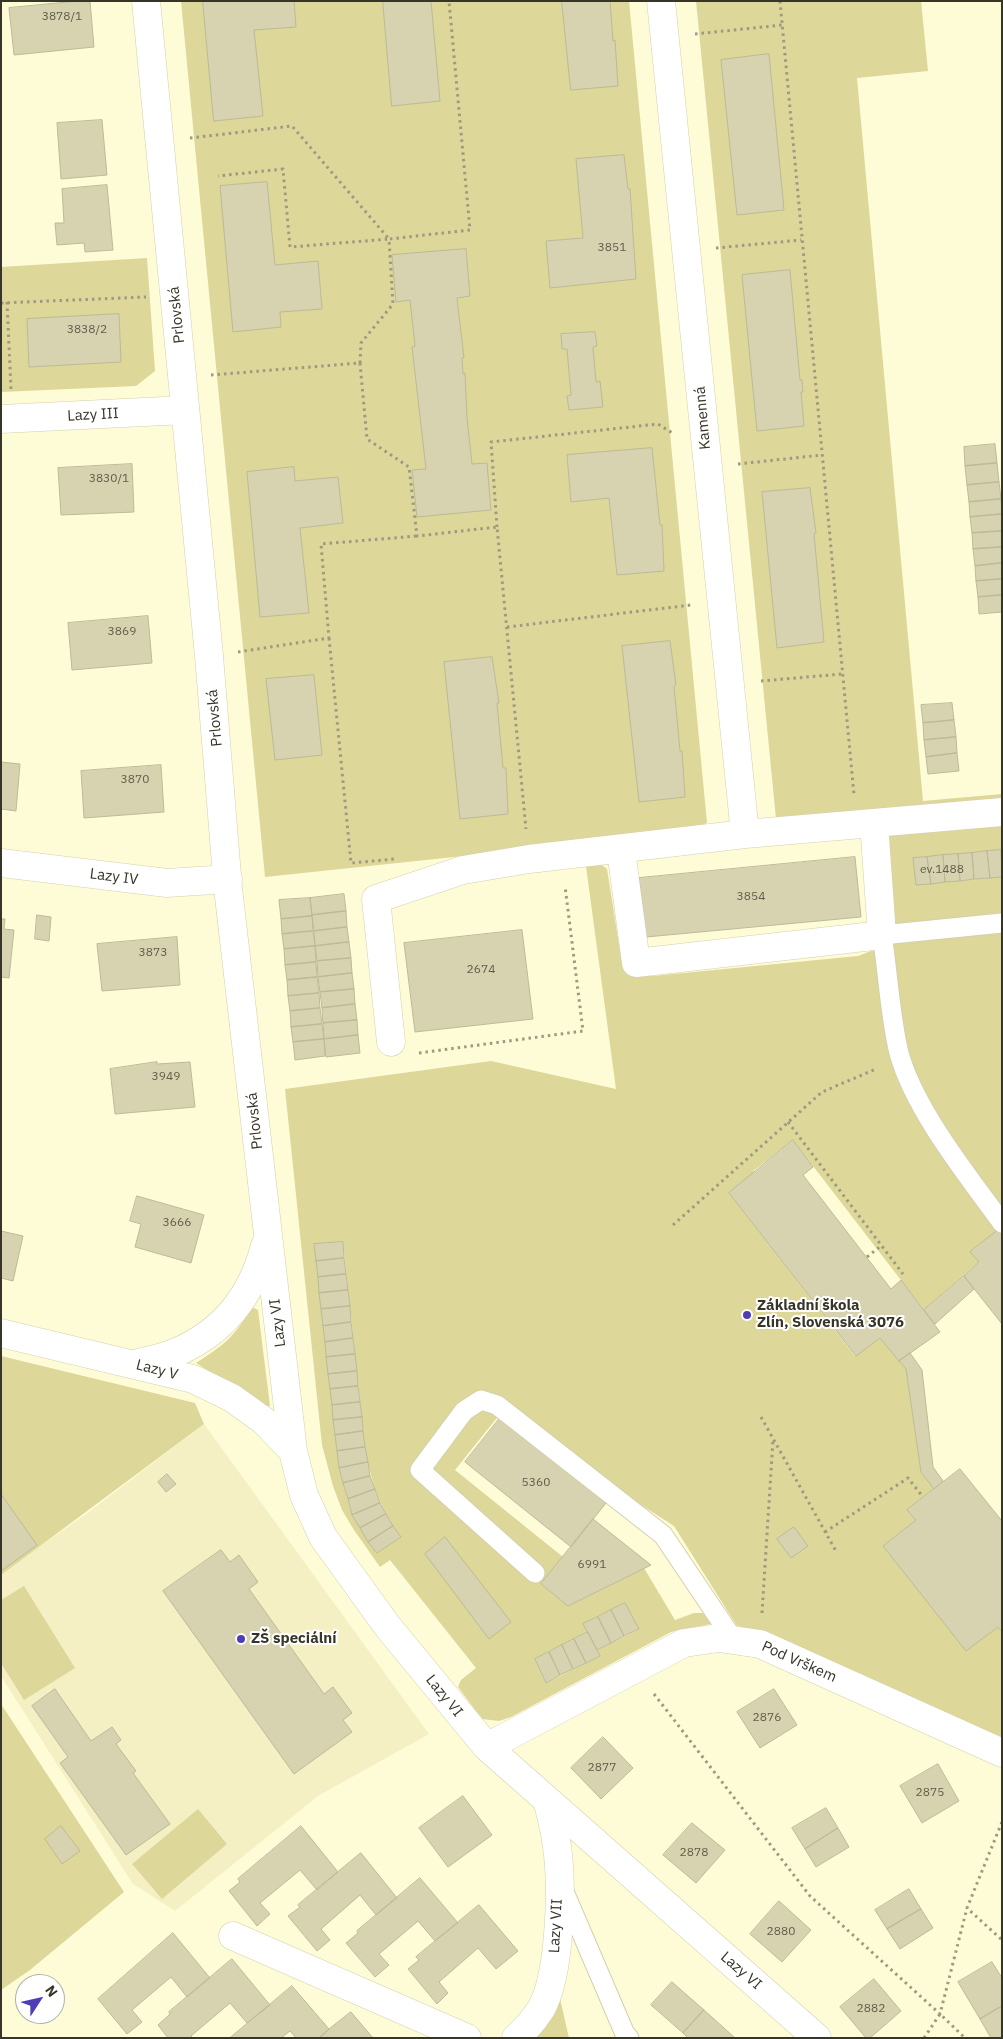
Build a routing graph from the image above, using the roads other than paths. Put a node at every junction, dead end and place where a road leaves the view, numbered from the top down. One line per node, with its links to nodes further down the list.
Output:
1 (146, 1): 3 (street, Prlovská)
2 (661, 1): 7 (street, Kamenná)
3 (186, 410): 4 (street, Lazy III); 10 (street, Prlovská)
4 (7, 418)
5 (1002, 812): 6 (street)
6 (874, 823): 7 (street); 12 (street)
7 (745, 834): 8 (street)
8 (621, 850): 12 (street); 13 (street)
9 (1, 863): 10 (street, Lazy IV)
10 (228, 879): 15 (street, Prlovská)
11 (1002, 923): 12 (lane)
12 (882, 935): 14 (lane)
13 (402, 1048)
14 (1002, 1223)
15 (268, 1237): 17 (street, Prlovská); 18 (street, Lazy VI)
16 (1, 1333): 17 (street, Lazy V)
17 (133, 1364): 18 (street, Lazy V)
18 (293, 1451): 21 (street, Lazy VI)
19 (535, 1573): 20 (lane)
20 (733, 1639): 21 (street, Pod Vrškem); 22 (street, Pod Vrškem)
21 (486, 1747): 23 (street, Lazy VI)
22 (1002, 1753)
23 (548, 1802): 24 (street, Lazy VII); 29 (street, Lazy VI)
24 (558, 1879): 27 (street, Lazy VII); 28 (lane)
25 (233, 1936): 26 (street)
26 (467, 2038)
27 (516, 2038)
28 (629, 2038)
29 (817, 2038)

